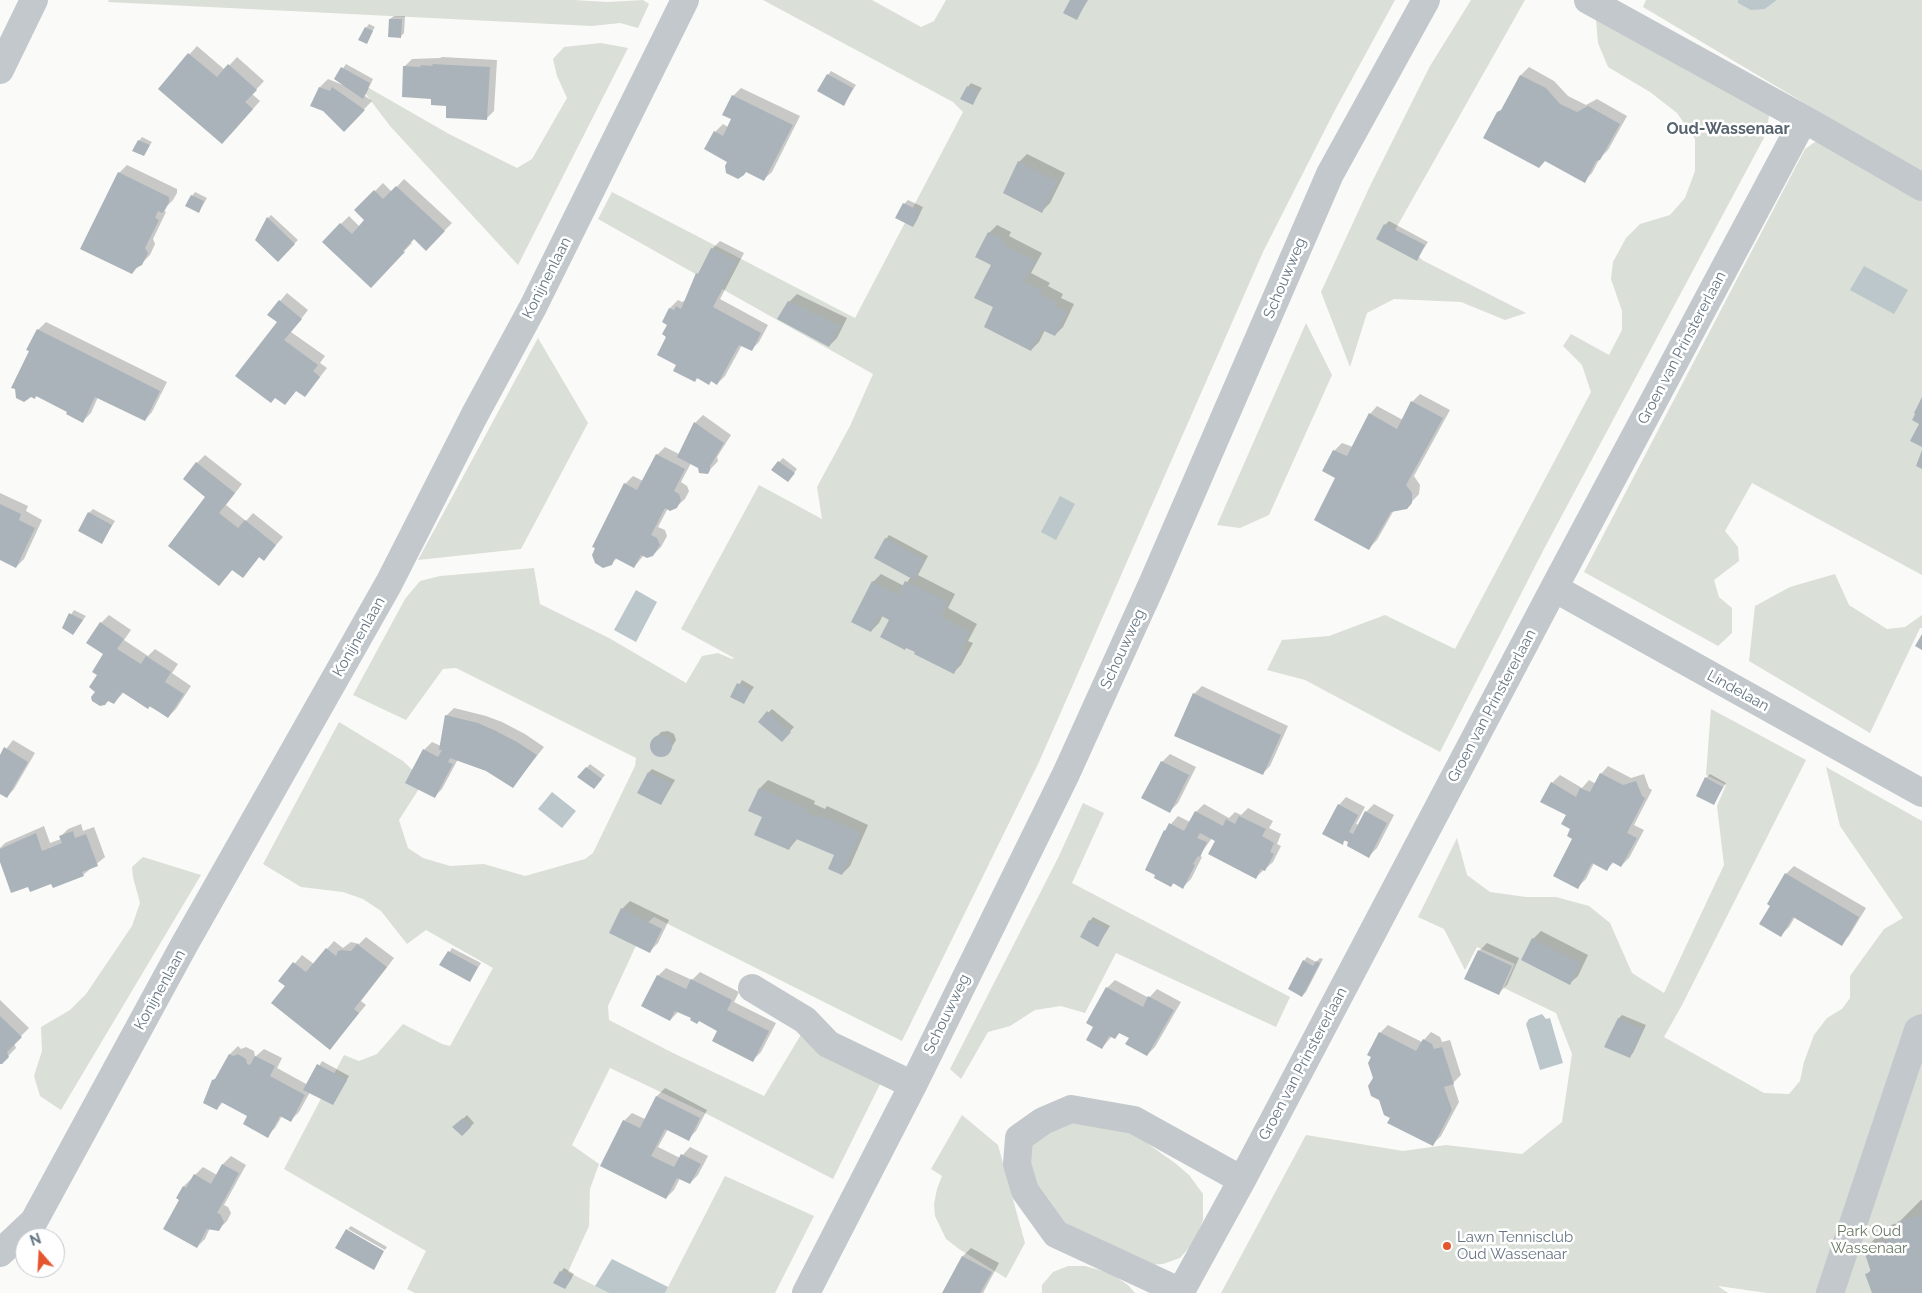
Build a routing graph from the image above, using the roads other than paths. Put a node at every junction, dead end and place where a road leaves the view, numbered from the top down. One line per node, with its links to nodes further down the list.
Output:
1 (34, 0): 5 (street)
2 (685, 0): 14 (street, Konijnenlaan)
3 (1426, 0): 12 (street, Schouwweg)
4 (1588, 0): 6 (street)
5 (0, 70)
6 (1804, 119): 7 (street); 8 (street, Groen van Prinstererlaan)
7 (1922, 187)
8 (1554, 588): 9 (street, Lindelaan); 13 (street, Groen van Prinstererlaan)
9 (1922, 793)
10 (752, 988): 12 (street)
11 (1922, 1028): 17 (street)
12 (913, 1085): 16 (street, Schouwweg)
13 (1242, 1180): 15 (street, Groen van Prinstererlaan); 15 (street)
14 (0, 1253)
15 (1181, 1292)
16 (806, 1293)
17 (1830, 1293)

